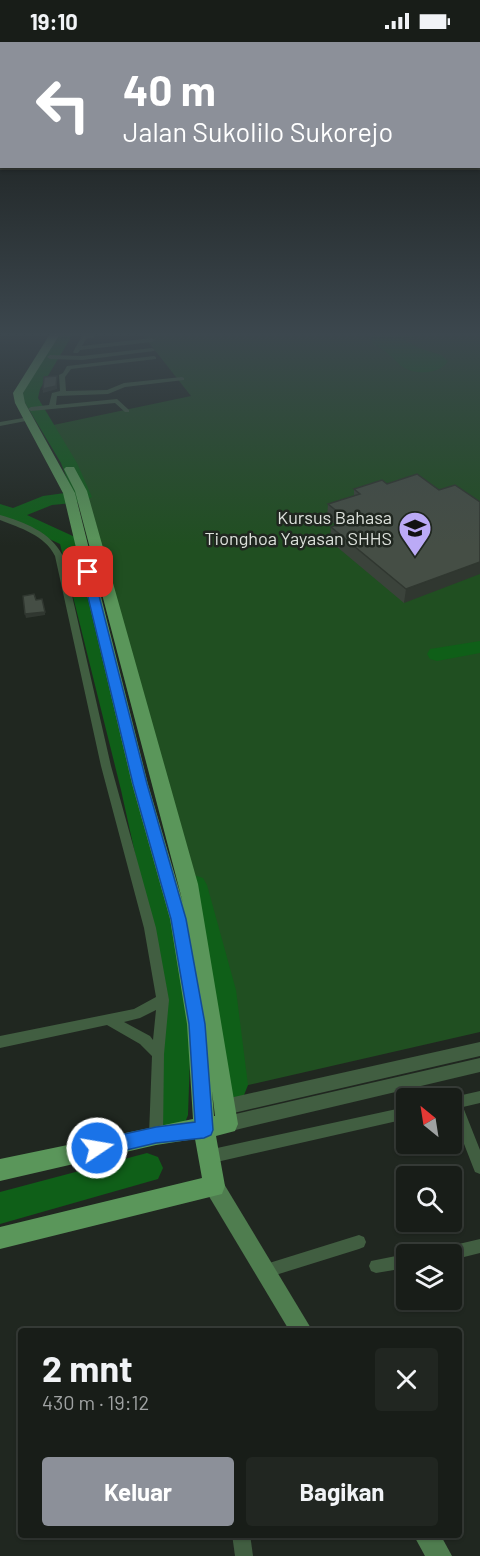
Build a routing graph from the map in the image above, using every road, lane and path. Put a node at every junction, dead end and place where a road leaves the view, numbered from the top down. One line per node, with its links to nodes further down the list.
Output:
1 (28, 405): 6 (main road)
2 (29, 405): 6 (main road)
3 (77, 405): 5 (street)
4 (121, 405): 7 (street)
5 (52, 407): 6 (street)
6 (30, 408): 8 (street); 9 (main road)
7 (128, 411)
8 (0, 424)
9 (78, 503): 11 (main road); 12 (main road)
10 (0, 517): 13 (street)
11 (160, 780): 12 (main road); 22 (main road)
12 (140, 784): 23 (main road)
13 (164, 1000): 14 (street); 17 (street)
14 (109, 1020): 15 (street); 17 (street)
15 (0, 1042)
16 (480, 1049): 22 (street)
17 (158, 1054): 25 (street)
18 (480, 1065): 22 (street)
19 (480, 1097): 20 (street)
20 (462, 1101)
21 (396, 1115): 26 (street)
22 (226, 1116): 23 (main road)
23 (204, 1120): 25 (main road); 26 (main road)
24 (462, 1124): 27 (street)
25 (156, 1135): 28 (main road)
26 (208, 1157): 29 (main road)
27 (480, 1167)
28 (0, 1170)
29 (214, 1186): 30 (main road); 36 (main road)
30 (0, 1238)
31 (359, 1242): 36 (street)
32 (480, 1246): 33 (street)
33 (462, 1250)
34 (396, 1263): 35 (street)
35 (376, 1266)
36 (266, 1271): 37 (main road)
37 (300, 1328)
38 (241, 1538): 40 (street)
39 (428, 1538): 41 (main road)
40 (244, 1556)
41 (439, 1556)

